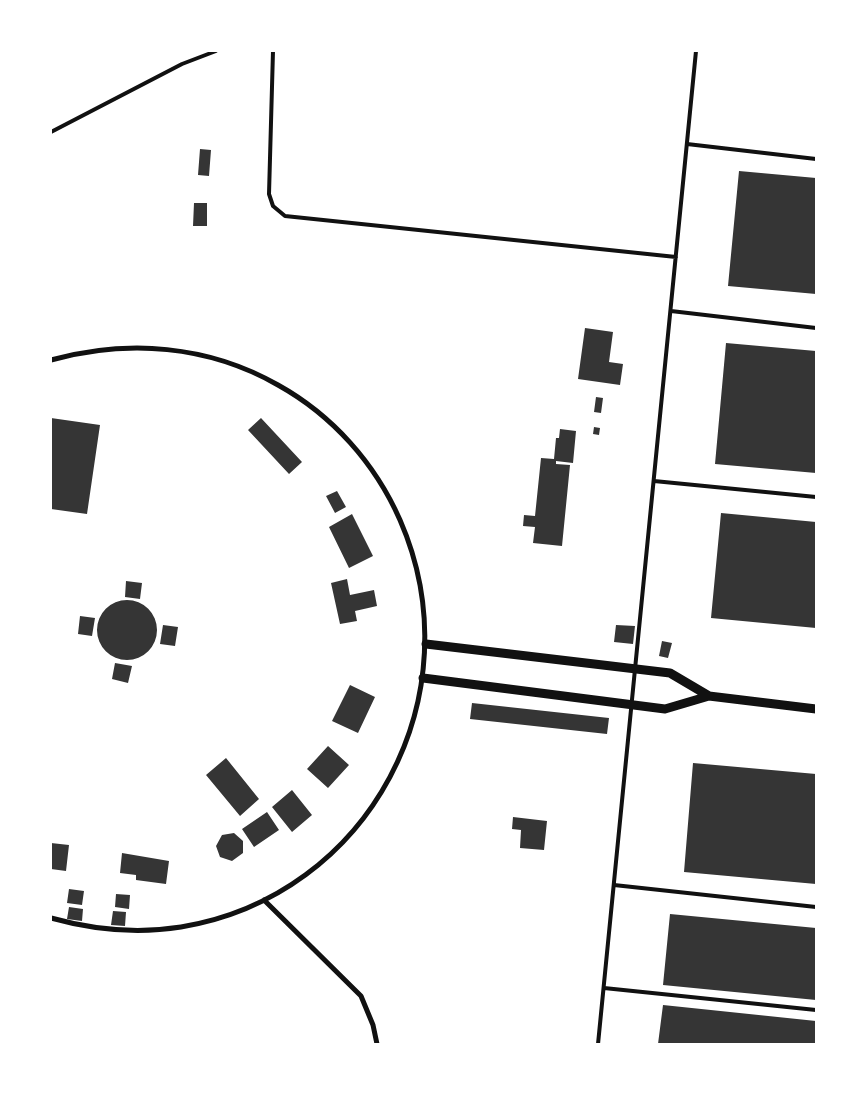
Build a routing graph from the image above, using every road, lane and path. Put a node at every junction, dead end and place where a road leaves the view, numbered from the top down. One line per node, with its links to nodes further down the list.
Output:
1 (216, 51): 4 (lane)
2 (273, 51): 7 (lane)
3 (696, 51): 5 (lane)
4 (51, 132)
5 (687, 144): 6 (lane); 7 (lane)
6 (816, 159)
7 (676, 257): 8 (lane)
8 (671, 311): 9 (lane); 11 (lane)
9 (816, 328)
10 (51, 360): 13 (street)
11 (654, 481): 12 (lane); 14 (lane)
12 (816, 497)
13 (426, 644): 14 (street); 15 (street)
14 (635, 669): 16 (street); 17 (lane)
15 (423, 678): 17 (street); 20 (street)
16 (710, 696): 17 (street); 18 (street)
17 (632, 704): 19 (lane)
18 (816, 709)
19 (614, 885): 21 (lane); 23 (lane)
20 (264, 900): 22 (street); 25 (street)
21 (816, 907)
22 (51, 918)
23 (604, 988): 24 (lane); 26 (lane)
24 (816, 1010)
25 (377, 1044)
26 (598, 1044)

